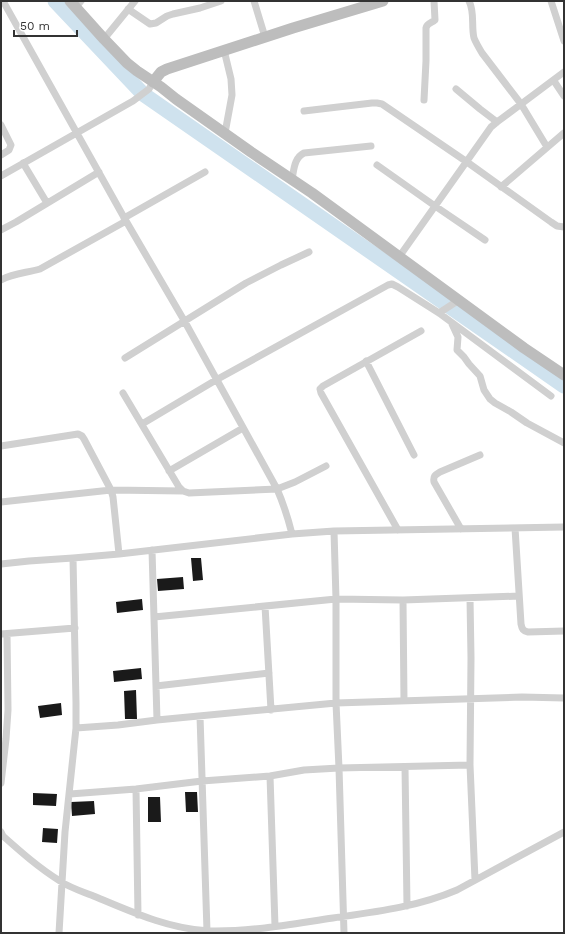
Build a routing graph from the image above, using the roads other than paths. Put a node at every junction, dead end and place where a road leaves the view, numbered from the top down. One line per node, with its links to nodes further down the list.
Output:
1 (3, 1): 25 (street)
2 (135, 1): 10 (street)
3 (221, 1): 10 (street)
4 (254, 1): 11 (street)
5 (383, 1): 11 (street)
6 (434, 1): 20 (street)
7 (469, 1): 21 (street)
8 (551, 1): 13 (street)
9 (76, 3): 12 (street)
10 (128, 9): 12 (street)
11 (265, 37): 14 (street)
12 (104, 39): 17 (street)
13 (564, 41)
14 (224, 50): 17 (street); 26 (street)
15 (564, 72): 16 (street)
16 (554, 81): 19 (street); 21 (street)
17 (151, 85): 25 (street); 26 (street)
18 (456, 89): 23 (street)
19 (564, 96)
20 (424, 100)
21 (522, 104): 23 (street); 29 (street)
22 (304, 111): 31 (street)
23 (497, 122): 31 (street)
24 (1, 125): 30 (street)
25 (76, 133): 32 (street); 34 (street)
26 (225, 133): 37 (street)
27 (564, 133): 29 (street)
28 (371, 146): 37 (street)
29 (547, 147): 38 (street)
30 (1, 155)
31 (467, 162): 38 (street); 40 (street)
32 (23, 163): 36 (street); 39 (street)
33 (377, 165): 40 (street)
34 (99, 172): 39 (street); 41 (street)
35 (205, 172): 41 (street)
36 (1, 176)
37 (292, 179): 46 (street)
38 (501, 187): 42 (street)
39 (47, 203): 43 (street)
40 (435, 206): 44 (street); 46 (street)
41 (125, 219): 47 (street); 50 (street)
42 (564, 227)
43 (1, 230)
44 (485, 240)
45 (309, 252): 50 (street)
46 (399, 257): 48 (street)
47 (1, 280)
48 (456, 302): 49 (street); 55 (street)
49 (440, 312): 51 (street); 56 (street)
50 (185, 322): 53 (street); 56 (street)
51 (451, 322): 58 (street); 61 (street)
52 (421, 331): 54 (street)
53 (125, 358)
54 (366, 361): 63 (street); 74 (street)
55 (564, 375)
56 (216, 380): 59 (street); 60 (street)
57 (123, 393): 59 (street)
58 (551, 396)
59 (142, 424): 66 (street)
60 (243, 428): 66 (street); 67 (street)
61 (564, 443)
62 (1, 446): 68 (street)
63 (414, 455)
64 (480, 455): 73 (street)
65 (326, 466): 67 (street)
66 (169, 471): 69 (street)
67 (277, 489): 69 (street); 76 (street)
68 (111, 490): 69 (street); 70 (street); 78 (street)
69 (183, 491)
70 (1, 502)
71 (564, 527): 72 (street)
72 (515, 528): 73 (street); 81 (street)
73 (461, 529): 74 (street)
74 (398, 530): 75 (street)
75 (334, 531): 76 (street); 83 (street)
76 (292, 534): 77 (street)
77 (152, 550): 78 (street); 86 (street)
78 (119, 554): 79 (street)
79 (73, 558): 80 (street); 87 (street)
80 (1, 564)
81 (519, 596): 82 (street); 88 (street)
82 (470, 598): 84 (street); 92 (street)
83 (336, 599): 84 (street); 85 (street); 95 (street)
84 (403, 600): 94 (street)
85 (265, 606): 86 (street); 90 (street)
86 (154, 617): 91 (street)
87 (75, 628): 89 (street); 99 (street)
88 (564, 631)
89 (4, 634): 105 (street)
90 (269, 673): 91 (street); 96 (street)
91 (156, 686): 98 (street)
92 (471, 698): 93 (street); 94 (street); 100 (street)
93 (564, 698)
94 (404, 701): 95 (street)
95 (336, 703): 96 (street); 102 (street)
96 (271, 710): 97 (street)
97 (200, 716): 98 (street); 104 (street)
98 (158, 720): 99 (street)
99 (76, 728): 107 (street)
100 (470, 765): 101 (street); 110 (street)
101 (405, 766): 102 (street); 112 (street)
102 (339, 768): 103 (street); 114 (street)
103 (270, 776): 104 (street); 115 (street)
104 (202, 781): 106 (street); 116 (street)
105 (1, 784)
106 (136, 789): 107 (street); 113 (street)
107 (70, 794): 111 (street)
108 (1, 832): 111 (street)
109 (564, 832): 110 (street)
110 (475, 880): 112 (street)
111 (62, 883): 113 (street); 117 (street)
112 (407, 906): 114 (street)
113 (138, 914): 116 (street)
114 (343, 916): 115 (street); 118 (street)
115 (275, 926): 116 (street)
116 (207, 931)
117 (59, 933)
118 (344, 933)

